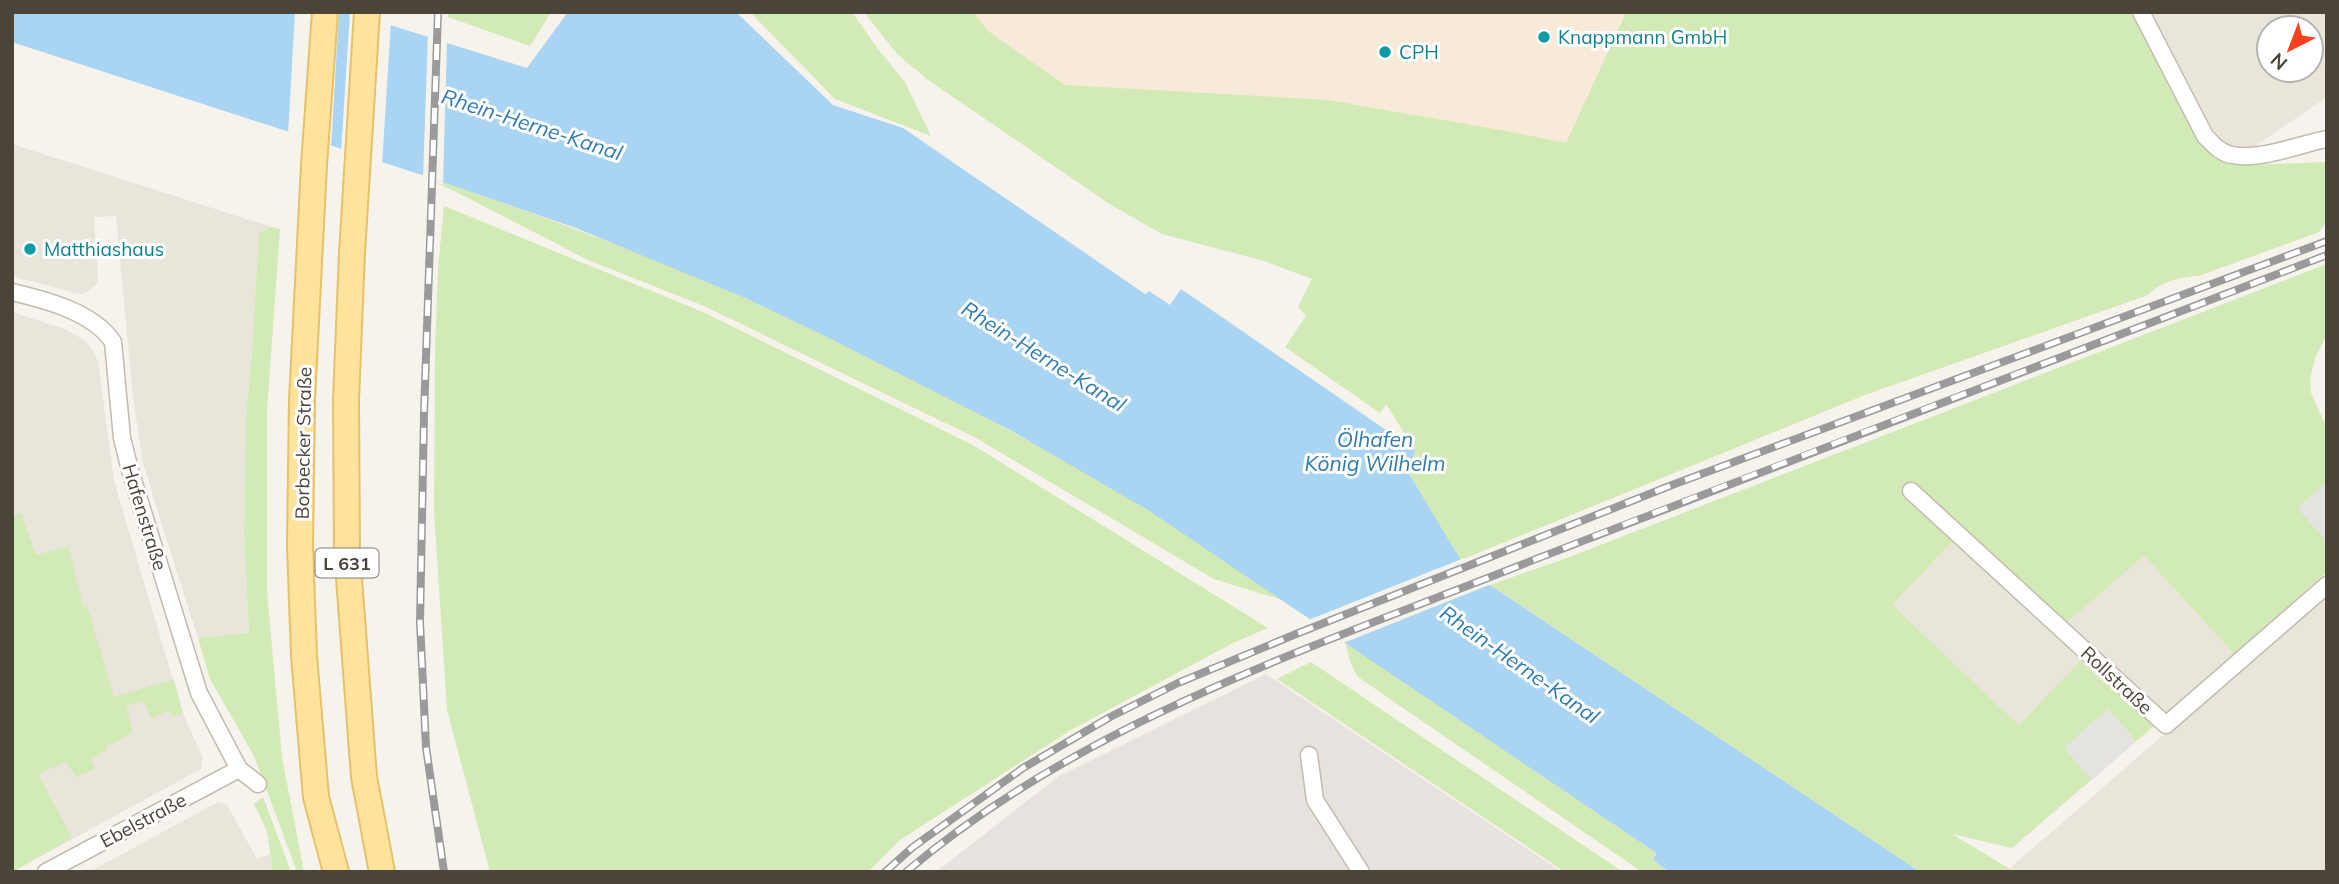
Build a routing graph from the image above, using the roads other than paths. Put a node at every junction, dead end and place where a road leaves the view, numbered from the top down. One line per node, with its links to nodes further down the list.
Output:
1 (325, 12): 12 (main road, Borbecker Straße / L 631)
2 (367, 12): 13 (main road, L 631)
3 (2141, 12): 4 (street)
4 (2327, 139)
5 (12, 292): 9 (street, Hafenstraße)
6 (1911, 491): 7 (street, Rollstraße)
7 (2327, 585)
8 (1309, 755): 14 (street)
9 (239, 769): 10 (street, Hafenstraße); 11 (street, Ebelstraße)
10 (258, 784)
11 (46, 872)
12 (336, 872)
13 (382, 872)
14 (1361, 872)

